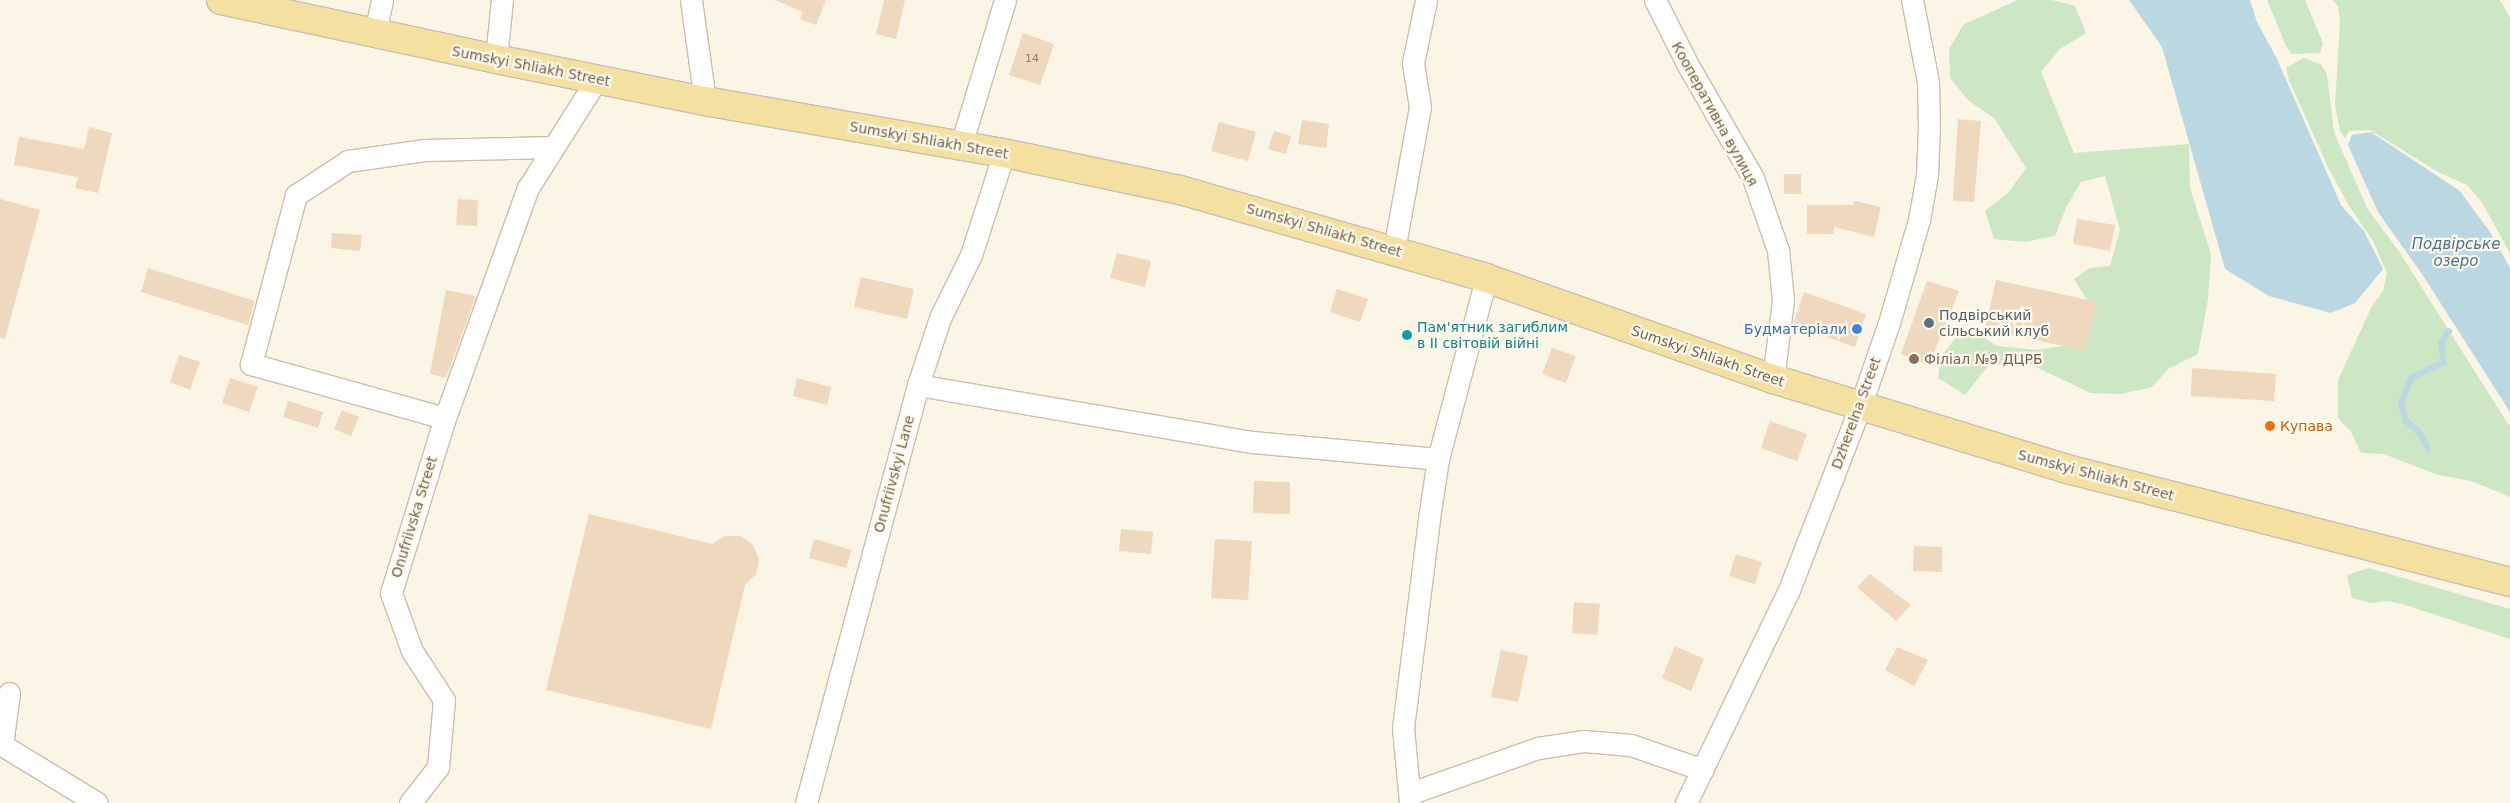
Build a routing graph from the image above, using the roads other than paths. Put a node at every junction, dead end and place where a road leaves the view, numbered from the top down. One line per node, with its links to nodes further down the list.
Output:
1 (221, 0): 9 (main road, Sumskyi Shliakh Street)
2 (382, 0): 9 (street)
3 (502, 0): 10 (street)
4 (691, 0): 12 (street)
5 (1005, 0): 13 (street)
6 (1426, 0): 16 (street)
7 (1654, 0): 18 (street, Кооперативна вулиця)
8 (1912, 0): 20 (street, Dzherelna Street)
9 (375, 33): 10 (main road, Sumskyi Shliakh Street)
10 (496, 59): 11 (main road, Sumskyi Shliakh Street)
11 (597, 79): 12 (main road, Sumskyi Shliakh Street); 14 (street, Onufriivska Street)
12 (706, 101): 13 (main road, Sumskyi Shliakh Street)
13 (961, 145): 15 (main road, Sumskyi Shliakh Street)
14 (554, 147): 21 (street, Onufriivska Street); 21 (street)
15 (1004, 153): 16 (main road, Sumskyi Shliakh Street); 19 (street, Onufriivskyi Lane)
16 (1394, 250): 17 (main road, Sumskyi Shliakh Street)
17 (1486, 278): 18 (main road, Sumskyi Shliakh Street); 22 (street)
18 (1773, 379): 20 (main road, Sumskyi Shliakh Street)
19 (918, 385): 22 (street); 29 (street, Onufriivskyi Lane)
20 (1860, 406): 23 (main road, Sumskyi Shliakh Street); 25 (street, Dzherelna Street)
21 (445, 418): 28 (street, Onufriivska Street)
22 (1438, 459): 26 (street)
23 (2510, 582)
24 (9, 693): 27 (street)
25 (1703, 770): 26 (street); 30 (street, Dzherelna Street)
26 (1410, 798)
27 (97, 803)
28 (410, 803)
29 (806, 803)
30 (1686, 803)

